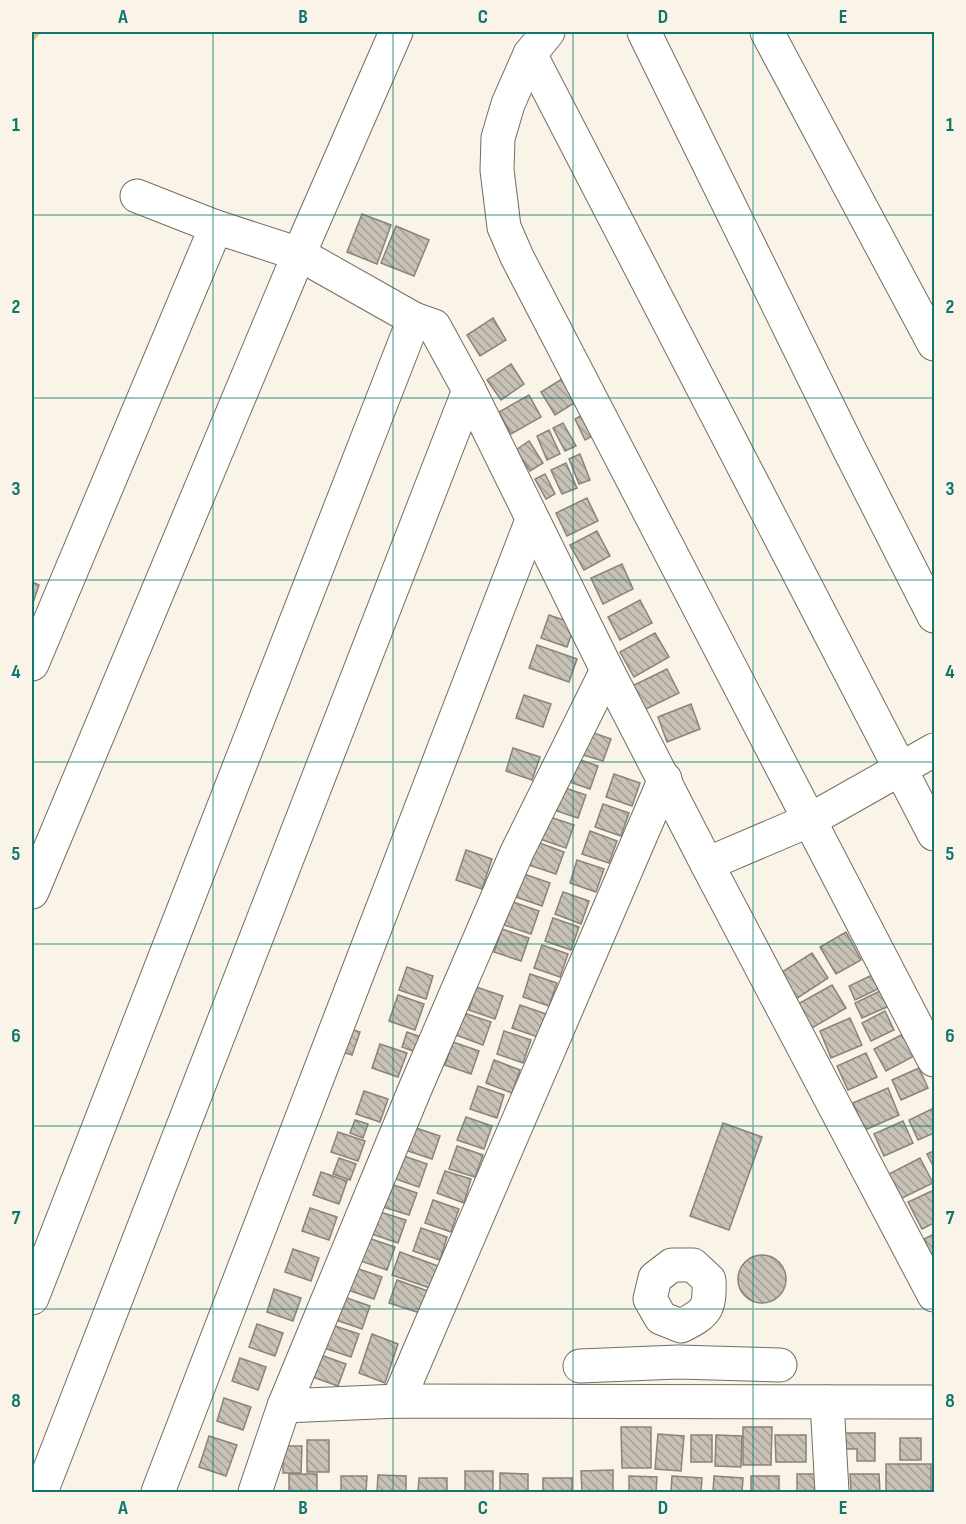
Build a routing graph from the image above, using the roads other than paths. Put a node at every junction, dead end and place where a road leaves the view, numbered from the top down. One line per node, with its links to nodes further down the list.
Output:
1 (396, 32): 7 (street)
2 (644, 32): 12 (street)
3 (767, 32): 9 (street)
4 (539, 43): 16 (street); 18 (street)
5 (137, 196): 6 (street)
6 (216, 227): 7 (street); 13 (street)
7 (299, 254): 8 (street); 21 (street)
8 (414, 319): 10 (street); 24 (street)
9 (934, 344)
10 (470, 390): 11 (street); 34 (street)
11 (532, 520): 14 (street); 35 (street)
12 (934, 616)
13 (32, 664)
14 (607, 670): 17 (street); 33 (street)
15 (934, 750): 16 (street)
16 (901, 768): 18 (street); 19 (street)
17 (665, 779): 20 (street); 29 (street)
18 (810, 820): 20 (street); 22 (street)
19 (934, 834)
20 (707, 864): 23 (street)
21 (32, 892)
22 (934, 1060)
23 (934, 1295)
24 (32, 1298)
25 (681, 1326): 26 (street)
26 (678, 1362): 27 (street); 28 (street); 30 (street)
27 (780, 1365)
28 (580, 1366)
29 (398, 1401): 30 (street); 33 (street)
30 (675, 1401): 31 (street)
31 (827, 1402): 32 (street); 37 (street)
32 (934, 1402)
33 (284, 1406): 36 (street)
34 (41, 1492)
35 (158, 1492)
36 (255, 1492)
37 (832, 1492)

